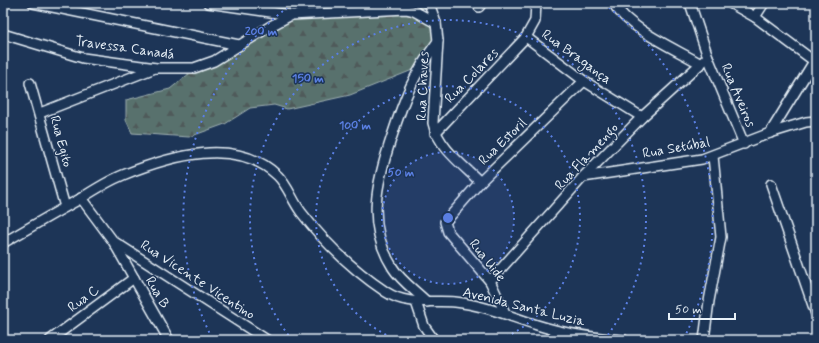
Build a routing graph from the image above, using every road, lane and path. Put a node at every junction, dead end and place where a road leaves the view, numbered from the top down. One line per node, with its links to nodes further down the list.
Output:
1 (33, 3): 17 (street)
2 (208, 3): 11 (street)
3 (397, 3): 10 (street)
4 (429, 3): 13 (street, Rua Chaves)
5 (536, 3): 15 (street, Rua Bragança)
6 (613, 3): 18 (street, Rua Aveiros)
7 (690, 3): 18 (street)
8 (730, 3): 12 (street)
9 (764, 3): 12 (street)
10 (408, 8): 11 (street); 13 (street)
11 (291, 15): 17 (street, Travessa Canadá)
12 (756, 17): 19 (street)
13 (436, 22): 16 (street, Rua Chaves)
14 (3, 34): 20 (street, Travessa Canadá)
15 (526, 37): 21 (street, Rua Bragança); 26 (street, Rua Colares)
16 (438, 41): 26 (street, Rua Chaves); 41 (street)
17 (239, 45): 20 (street, Travessa Canadá)
18 (704, 60): 24 (street, Rua Flamengo); 28 (street, Rua Aveiros)
19 (815, 60): 27 (street)
20 (156, 68): 23 (street)
21 (584, 81): 24 (street, Rua Bragança); 31 (street, Rua Estoril)
22 (30, 83): 23 (street, Rua Egito)
23 (40, 113): 34 (street, Rua Egito)
24 (642, 116): 30 (street, Rua Flamengo)
25 (816, 122): 27 (street, Rua Setúbal)
26 (435, 133): 31 (street, Rua Chaves)
27 (770, 133): 28 (street, Rua Setúbal)
28 (744, 144): 29 (street, Rua Setúbal)
29 (713, 156): 30 (street, Rua Setúbal); 49 (street)
30 (583, 177): 39 (street, Rua Flamengo)
31 (480, 182): 35 (street, Rua Estoril)
32 (771, 184): 42 (street)
33 (81, 198): 34 (street, Avenida Santa Luzia); 36 (street, Rua B); 40 (street, Avenida Santa Luzia)
34 (65, 207): 37 (street, Avenida Santa Luzia)
35 (445, 226): 39 (street, Rua Uide)
36 (113, 241): 38 (street, Rua B); 46 (street, Rua Vicente Vicentino)
37 (3, 243)
38 (134, 278): 44 (street, Rua C); 45 (street, Rua B)
39 (490, 281): 43 (street, Rua Uide)
40 (416, 302): 41 (street, Avenida Santa Luzia); 47 (street)
41 (427, 302): 43 (street, Avenida Santa Luzia)
42 (815, 311)
43 (506, 313): 48 (street, Avenida Santa Luzia)
44 (50, 340)
45 (169, 340)
46 (267, 340)
47 (434, 340)
48 (624, 340)
49 (704, 340)

